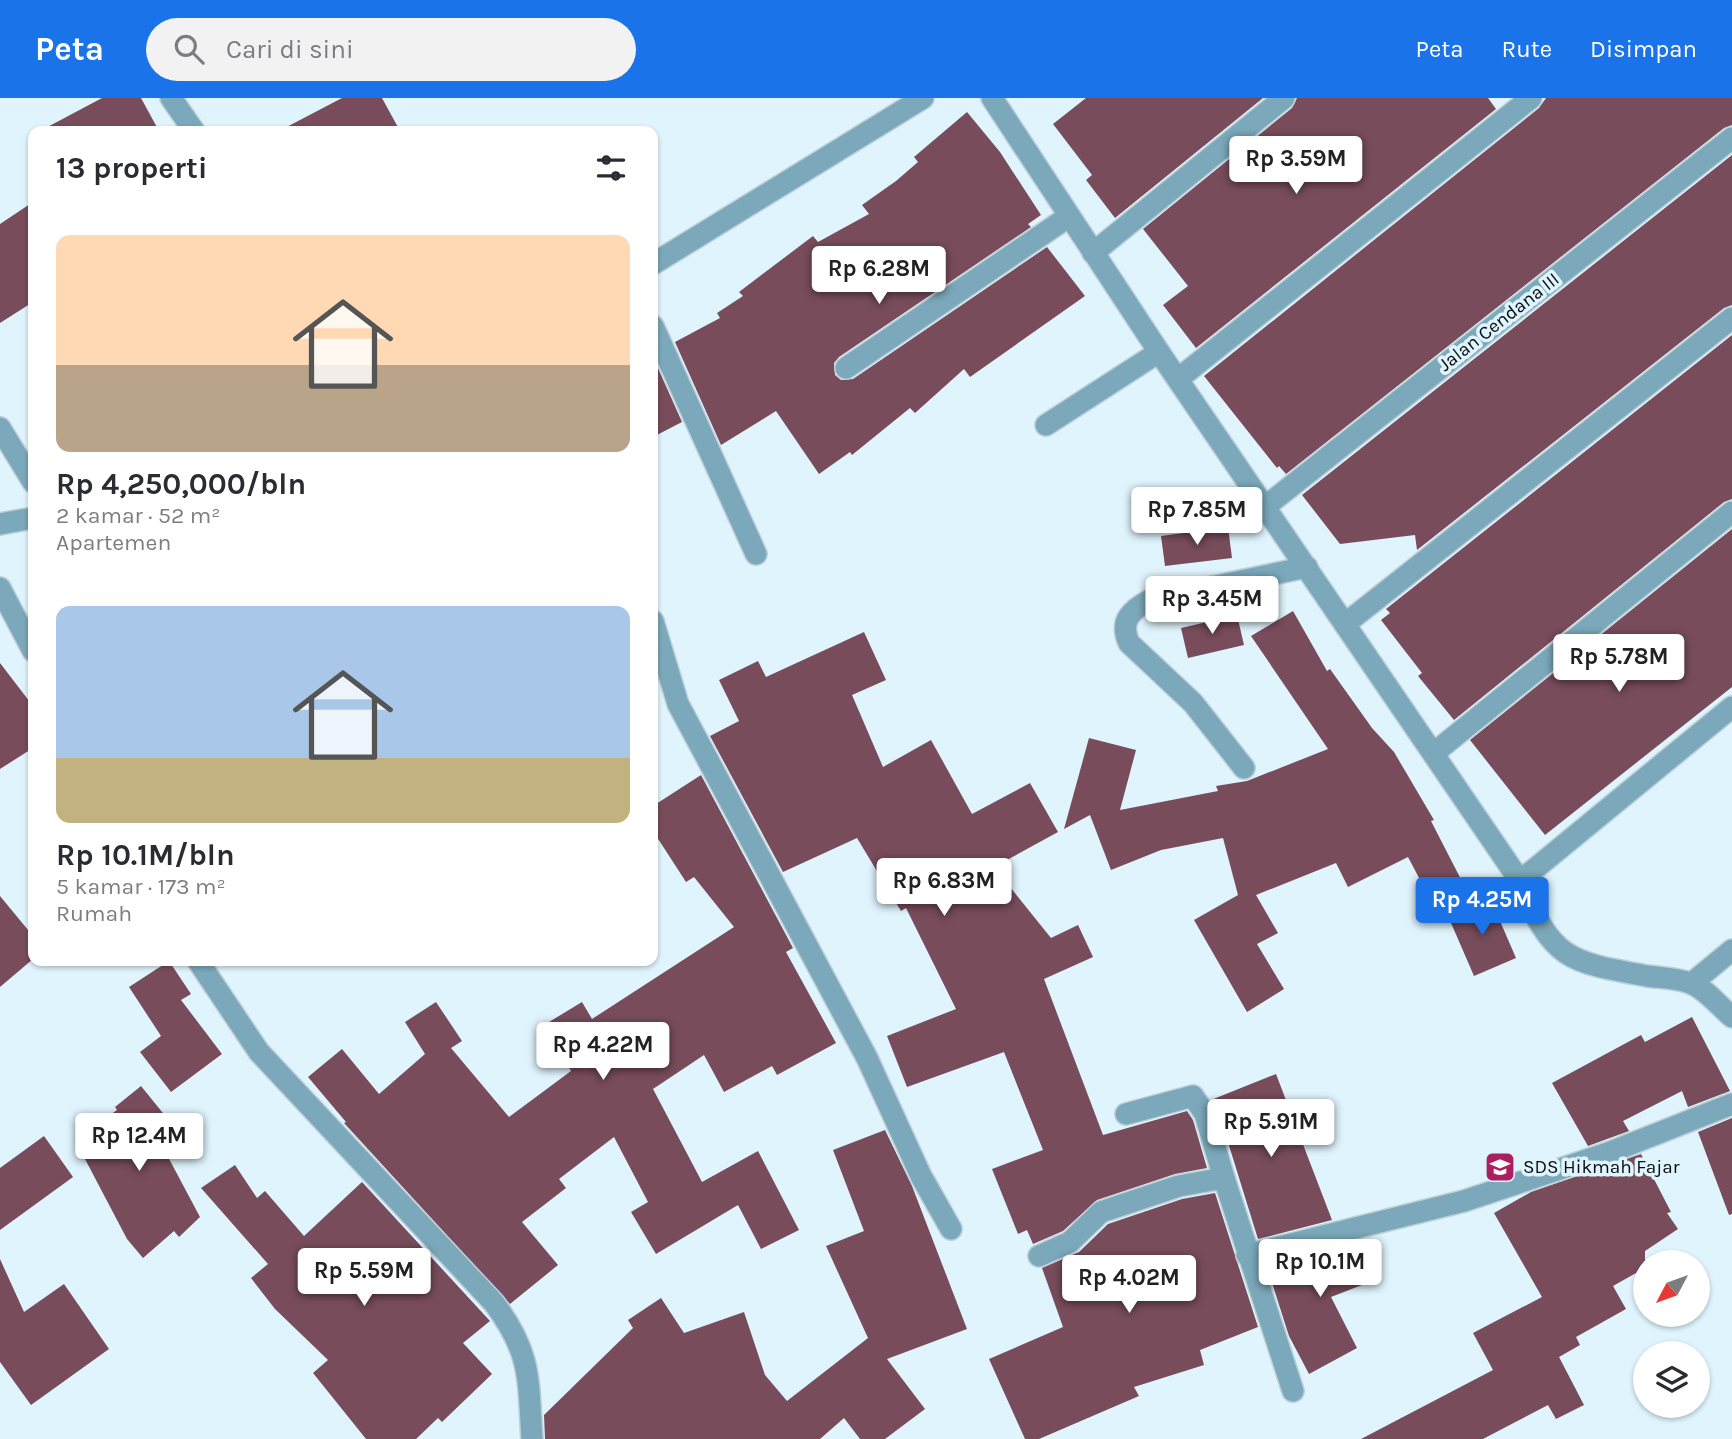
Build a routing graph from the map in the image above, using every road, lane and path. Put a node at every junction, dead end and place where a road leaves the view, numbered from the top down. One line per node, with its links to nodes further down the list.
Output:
1 (171, 98): 6 (street)
2 (923, 98): 10 (street)
3 (992, 98): 8 (street)
4 (1284, 98): 9 (street)
5 (1531, 98): 15 (street)
6 (191, 126)
7 (1732, 138): 19 (street, Jalan Cendana III)
8 (1068, 217): 9 (street); 14 (street)
9 (1093, 253): 13 (street)
10 (658, 261)
11 (1732, 318): 26 (street)
12 (658, 337): 23 (street)
13 (1159, 352): 15 (street); 16 (street)
14 (846, 368)
15 (1178, 379): 19 (street)
16 (1046, 425)
17 (0, 428): 18 (street)
18 (28, 474)
19 (1266, 506): 24 (street)
20 (1732, 512): 30 (street)
21 (28, 519): 22 (street)
22 (0, 524)
23 (756, 554)
24 (1307, 567): 26 (street); 31 (street)
25 (0, 588): 28 (street)
26 (1345, 624): 30 (street)
27 (658, 638): 40 (street)
28 (28, 641)
29 (1732, 707): 32 (street)
30 (1434, 753): 32 (street)
31 (1244, 768)
32 (1520, 881): 35 (street)
33 (1732, 950): 35 (street)
34 (201, 966): 44 (street)
35 (1692, 983): 36 (street)
36 (1732, 1017)
37 (1732, 1104): 41 (street)
38 (1126, 1114): 39 (street)
39 (1224, 1178): 41 (street); 42 (street)
40 (951, 1229)
41 (1247, 1255): 43 (street)
42 (1039, 1256)
43 (1293, 1391)
44 (532, 1439)

